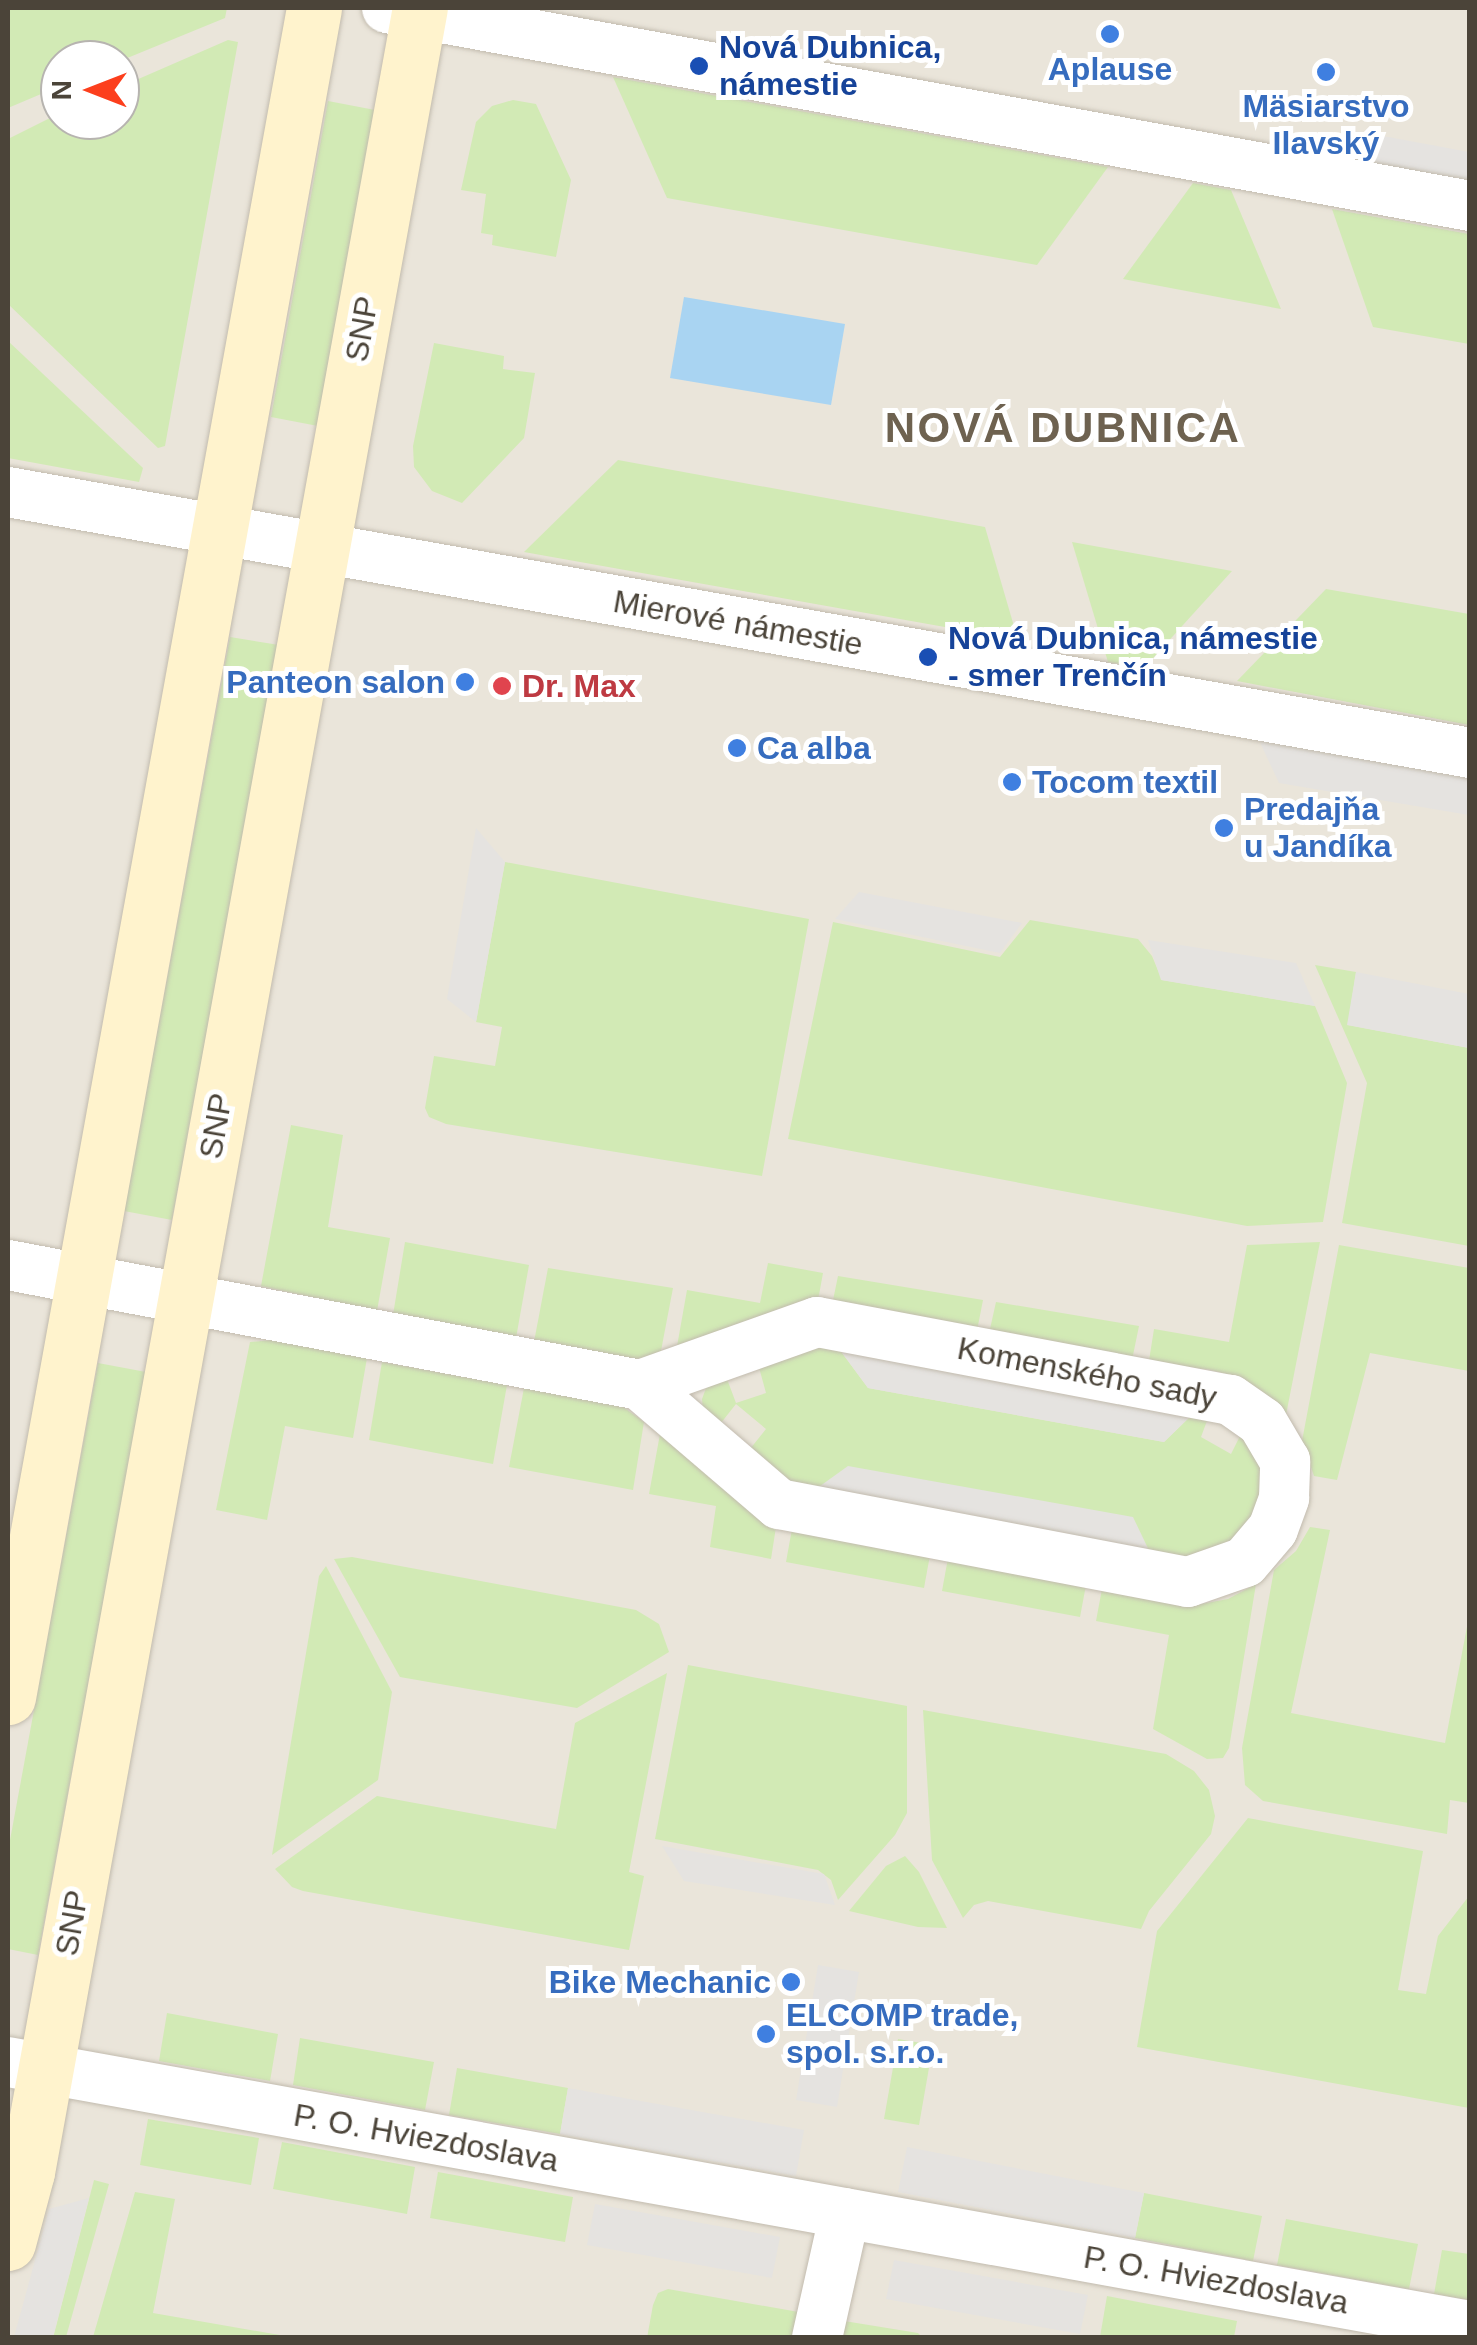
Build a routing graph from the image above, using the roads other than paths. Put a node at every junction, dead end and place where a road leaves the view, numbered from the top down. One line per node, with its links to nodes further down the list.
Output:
1 (314, 8): 5 (street)
2 (409, 10): 3 (street); 6 (street, SNP)
3 (1470, 206)
4 (8, 492): 5 (street, Mierové námestie)
5 (220, 532): 6 (street, Mierové námestie); 9 (street)
6 (322, 549): 7 (street, Mierové námestie); 10 (street, SNP)
7 (1470, 753)
8 (8, 1266): 9 (street, Komenského sady)
9 (84, 1278): 10 (street, Komenského sady); 12 (street)
10 (185, 1298): 11 (street, Komenského sady); 13 (street, SNP)
11 (640, 1385): 11 (street, Komenského sady)
12 (8, 1697)
13 (26, 2065): 14 (street, P. O. Hviezdoslava); 15 (street, SNP)
14 (845, 2214): 16 (street, P. O. Hviezdoslava); 17 (street)
15 (8, 2243)
16 (1470, 2326)
17 (817, 2338)

